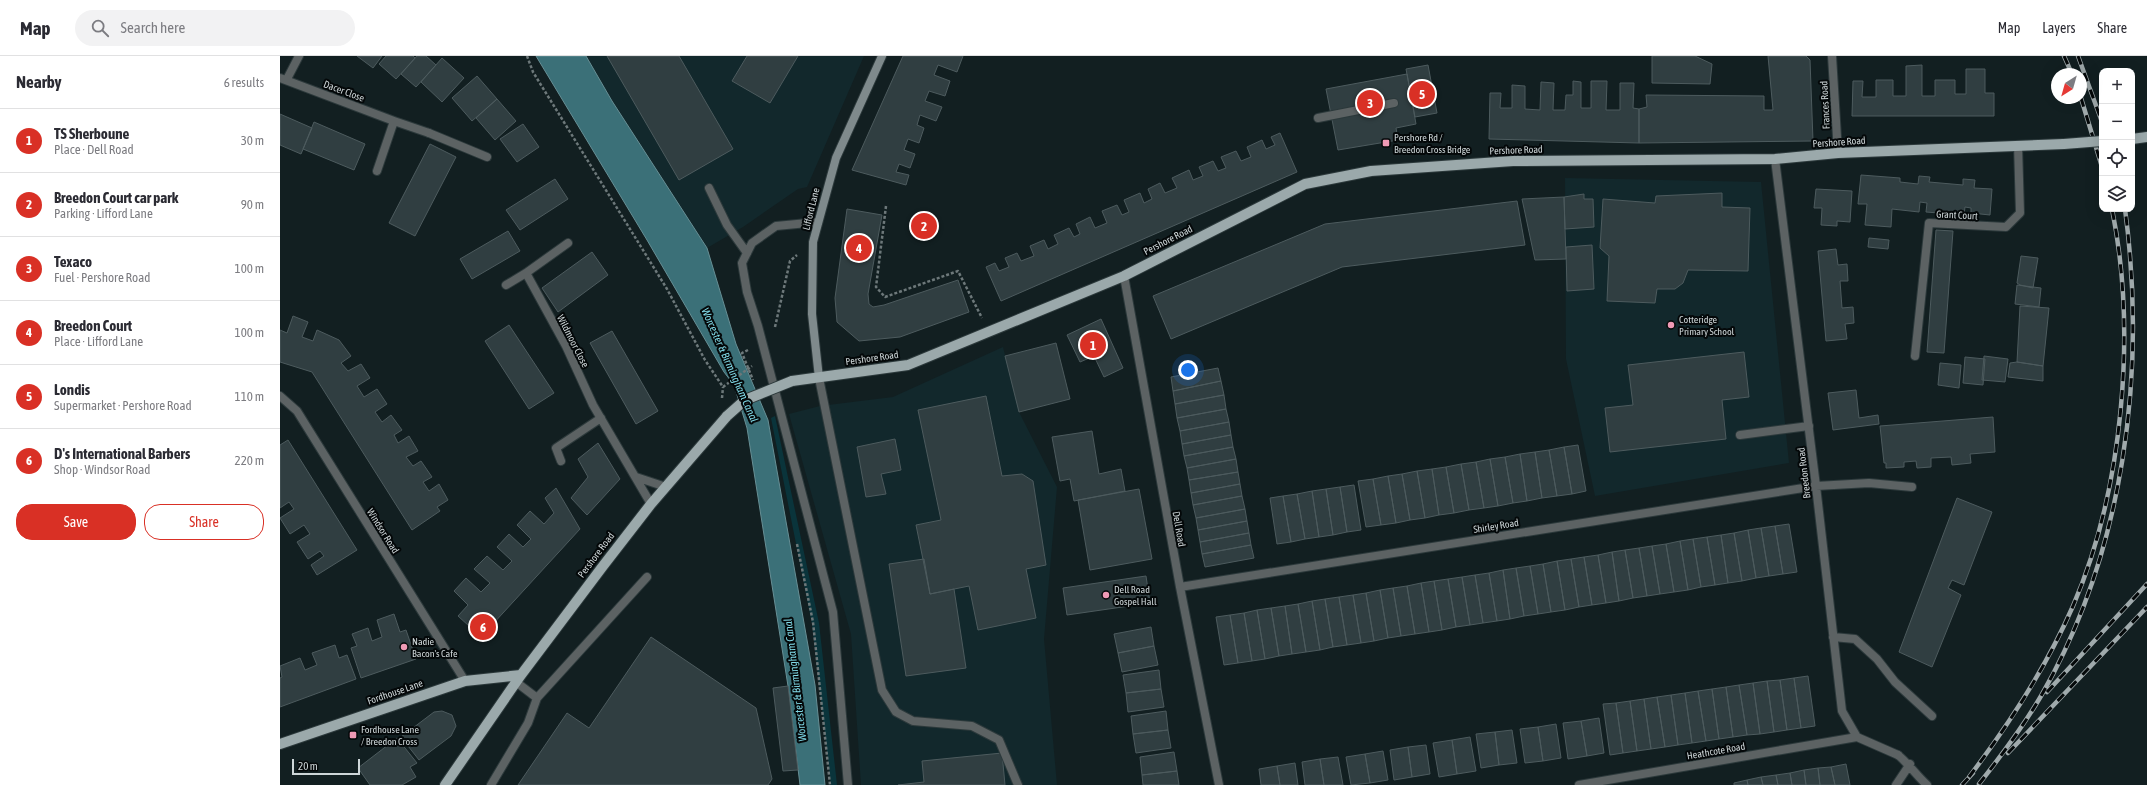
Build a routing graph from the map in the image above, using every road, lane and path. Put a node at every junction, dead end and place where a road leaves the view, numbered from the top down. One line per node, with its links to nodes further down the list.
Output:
1 (299, 56): 5 (street, Dacer Close)
2 (527, 56): 30 (path, bridge)
3 (1832, 56): 13 (street, Frances Road)
4 (881, 57): 19 (street, Lifford Lane)
5 (283, 79): 8 (street, Dacer Close)
6 (1394, 103): 7 (street)
7 (1318, 118)
8 (394, 120): 14 (street, Dacer Close); 16 (street)
9 (2147, 137): 10 (main road)
10 (2135, 139)
11 (2099, 142): 12 (main road, Pershore Road, bridge)
12 (2018, 145): 13 (main road, Pershore Road); 29 (street, Grant Court)
13 (1838, 153): 15 (main road, Pershore Road)
14 (486, 157)
15 (1775, 159): 24 (main road, Pershore Road); 35 (street, Breedon Road)
16 (377, 171)
17 (709, 188): 21 (street)
18 (886, 206): 26 (path)
19 (818, 222): 21 (street); 31 (street, Lifford Lane)
20 (568, 242): 23 (street)
21 (747, 253): 57 (street)
22 (790, 260): 27 (path)
23 (526, 273): 25 (street); 34 (street, Wildmoor Close)
24 (1124, 276): 31 (main road, Pershore Road); 45 (street, Dell Road)
25 (506, 285)
26 (978, 306)
27 (774, 333)
28 (749, 350): 32 (path)
29 (1915, 356)
30 (752, 366)
31 (819, 378): 40 (main road, Pershore Road, bridge); 58 (street)
32 (755, 386)
33 (280, 396): 48 (street, Windsor Road)
34 (601, 418): 37 (street); 38 (street, Wildmoor Close)
35 (1809, 426): 36 (street); 39 (street, Breedon Road)
36 (1740, 435)
37 (561, 461)
38 (636, 478): 40 (street); 42 (street, Wildmoor Close)
39 (1816, 486): 41 (street, Shirley Road); 45 (street, Shirley Road); 46 (street, Breedon Road)
40 (666, 487): 42 (main road, Pershore Road)
41 (1912, 487)
42 (651, 504): 47 (main road, Pershore Road)
43 (796, 539): 56 (path)
44 (647, 577): 49 (street)
45 (1180, 587): 59 (street, Dell Road)
46 (1833, 637): 50 (street); 51 (street, Breedon Road)
47 (519, 679): 48 (main road, Fordhouse Lane); 49 (street); 54 (main road, Pershore Road)
48 (465, 681): 52 (main road, Fordhouse Lane)
49 (537, 698): 55 (street)
50 (1932, 716)
51 (1857, 737): 53 (street); 60 (street, Heathcote Road)
52 (280, 744)
53 (1910, 764): 61 (street); 62 (street)
54 (445, 785)
55 (491, 785)
56 (830, 785)
57 (848, 785)
58 (1018, 785)
59 (1219, 785)
60 (1579, 785)
61 (1896, 785)
62 (1927, 785)

